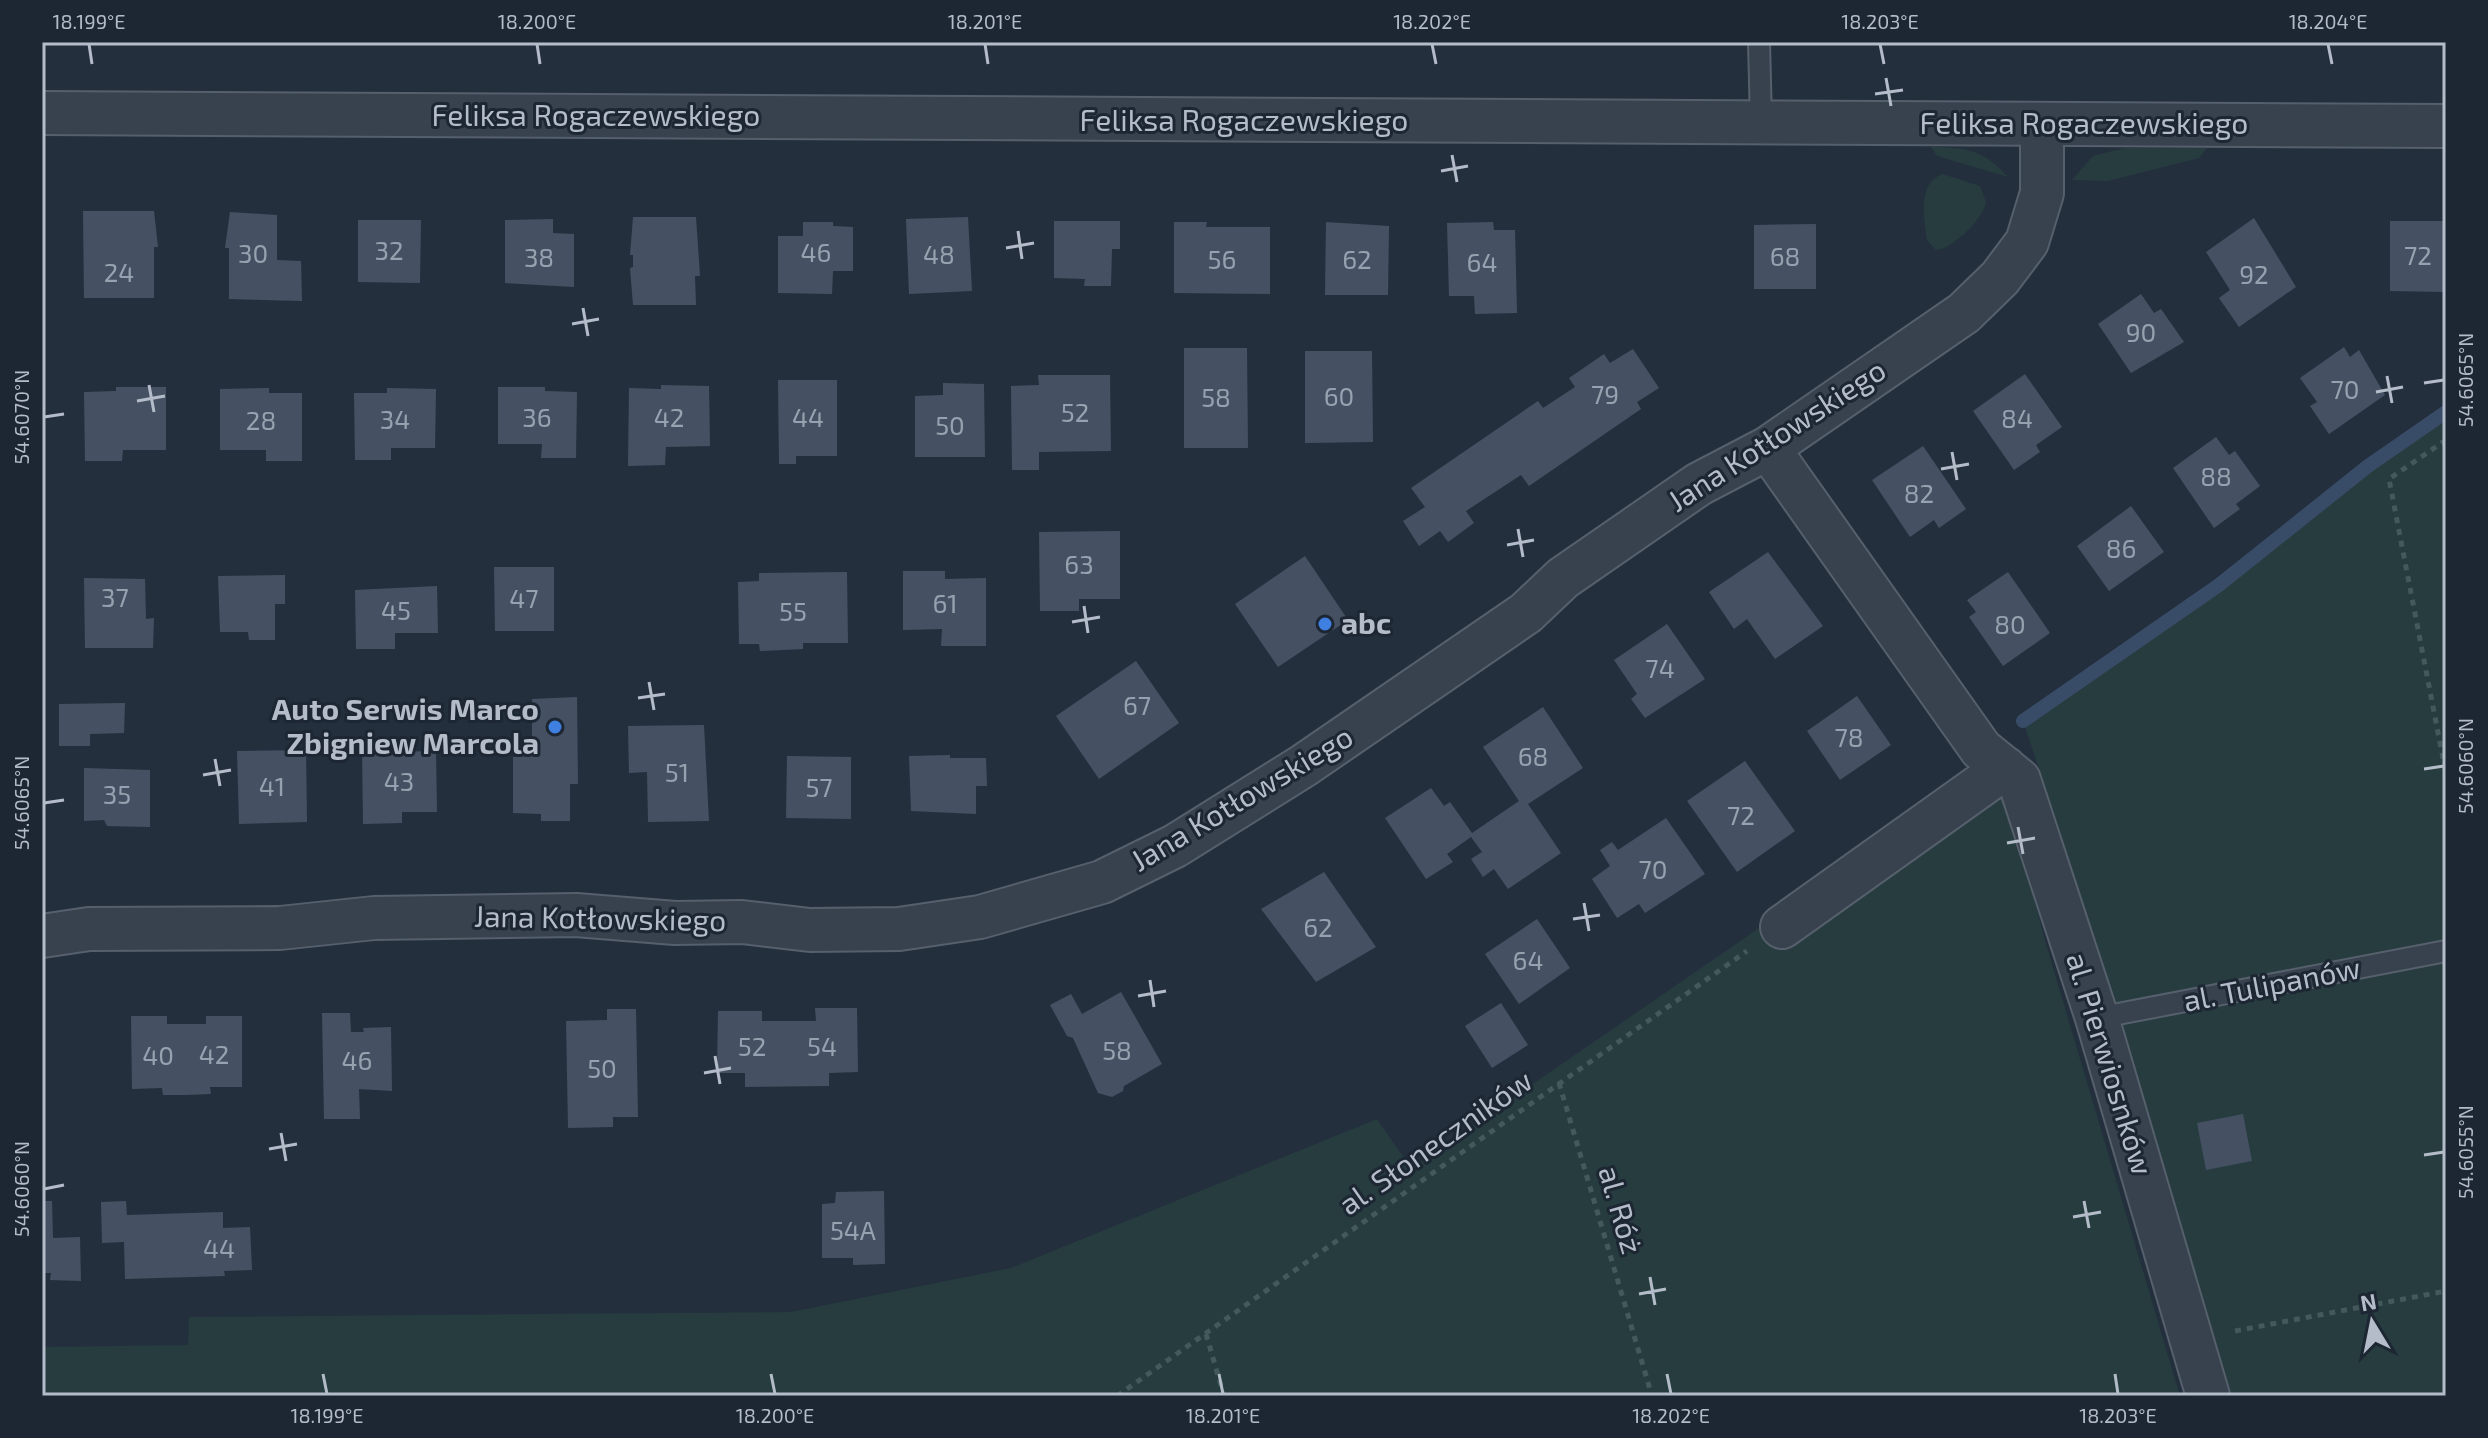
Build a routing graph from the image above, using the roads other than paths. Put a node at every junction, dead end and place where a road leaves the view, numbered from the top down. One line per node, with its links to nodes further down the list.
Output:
1 (1759, 42): 3 (lane)
2 (42, 113): 3 (street, Feliksa Rogaczewskiego)
3 (1761, 122): 4 (street, Feliksa Rogaczewskiego)
4 (2042, 124): 5 (street, Feliksa Rogaczewskiego); 6 (street, Jana Kotłowskiego)
5 (2446, 126)
6 (1768, 448): 7 (street, al. Pierwiosnków); 9 (street, Jana Kotłowskiego)
7 (1993, 759): 8 (street); 11 (street, al. Pierwiosnków)
8 (1782, 927)
9 (42, 936)
10 (2446, 951): 11 (lane, al. Tulipanów)
11 (2097, 1018): 12 (street, al. Pierwiosnków)
12 (2208, 1396)

